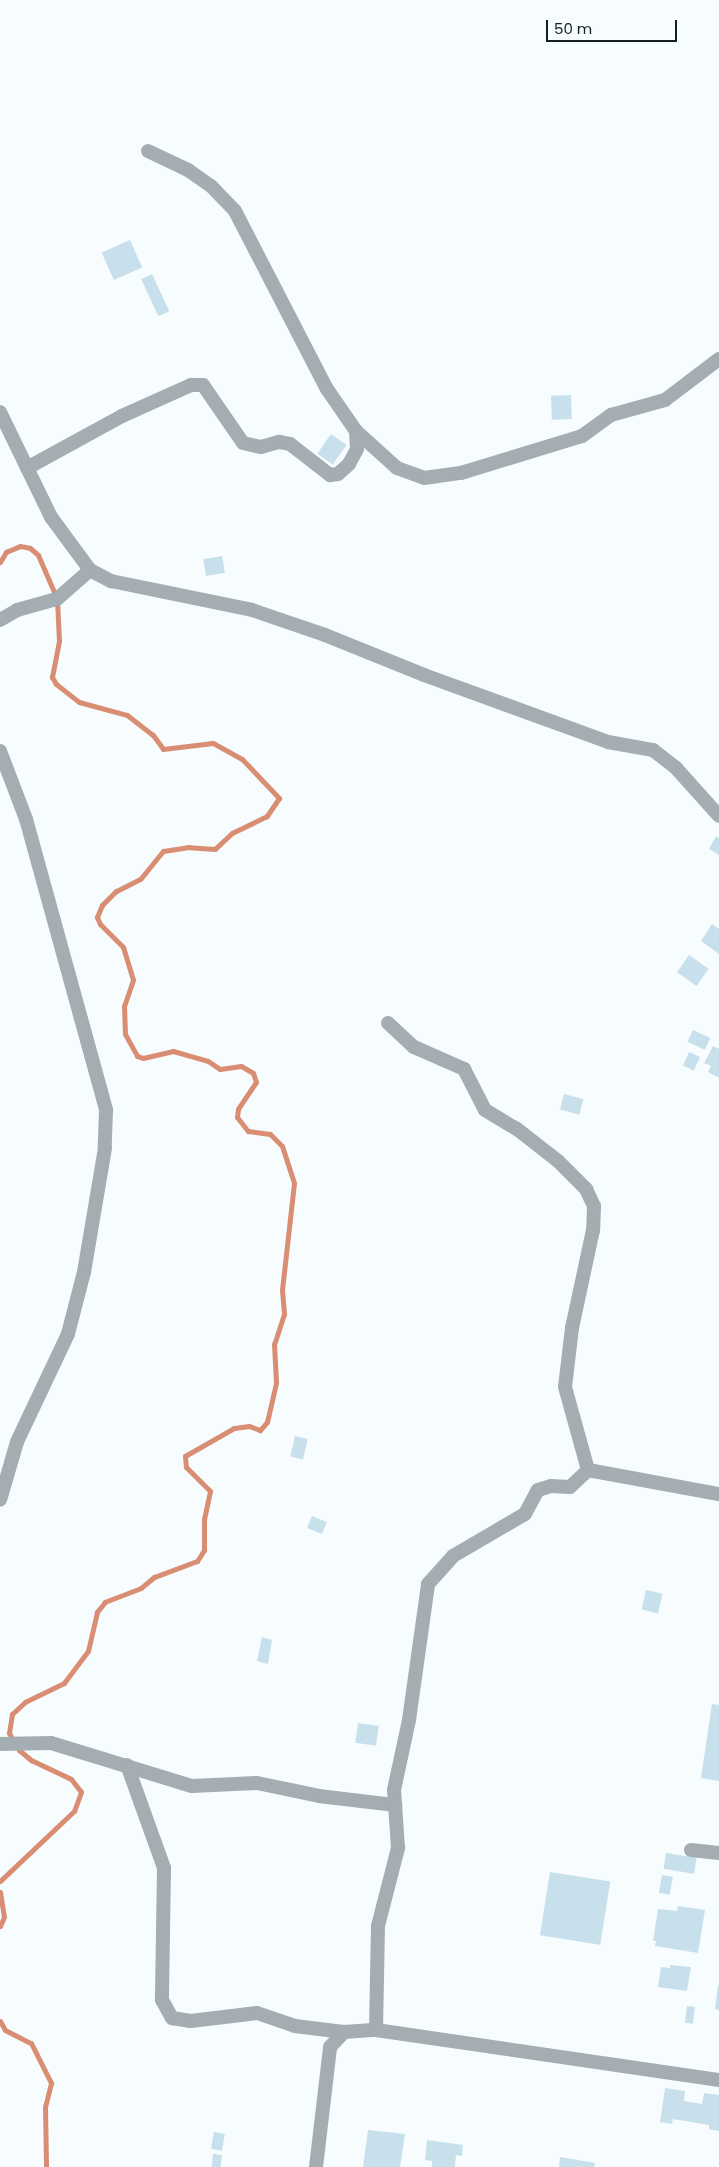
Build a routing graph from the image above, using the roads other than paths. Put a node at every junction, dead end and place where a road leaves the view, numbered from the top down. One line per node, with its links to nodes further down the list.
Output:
1 (148, 151): 4 (street)
2 (719, 359): 4 (street)
3 (0, 412): 5 (street)
4 (356, 432): 5 (street)
5 (27, 468): 6 (street)
6 (90, 570): 7 (street); 9 (street)
7 (0, 620)
8 (0, 752): 13 (street)
9 (719, 816)
10 (388, 1023): 11 (street)
11 (588, 1470): 12 (street); 16 (street)
12 (719, 1494)
13 (0, 1500)
14 (0, 1744): 15 (street)
15 (127, 1765): 16 (street); 20 (street)
16 (395, 1805): 19 (street)
17 (691, 1850): 18 (street)
18 (719, 1853)
19 (376, 2030): 20 (street); 21 (street)
20 (344, 2032): 22 (street)
21 (719, 2080)
22 (316, 2167)

